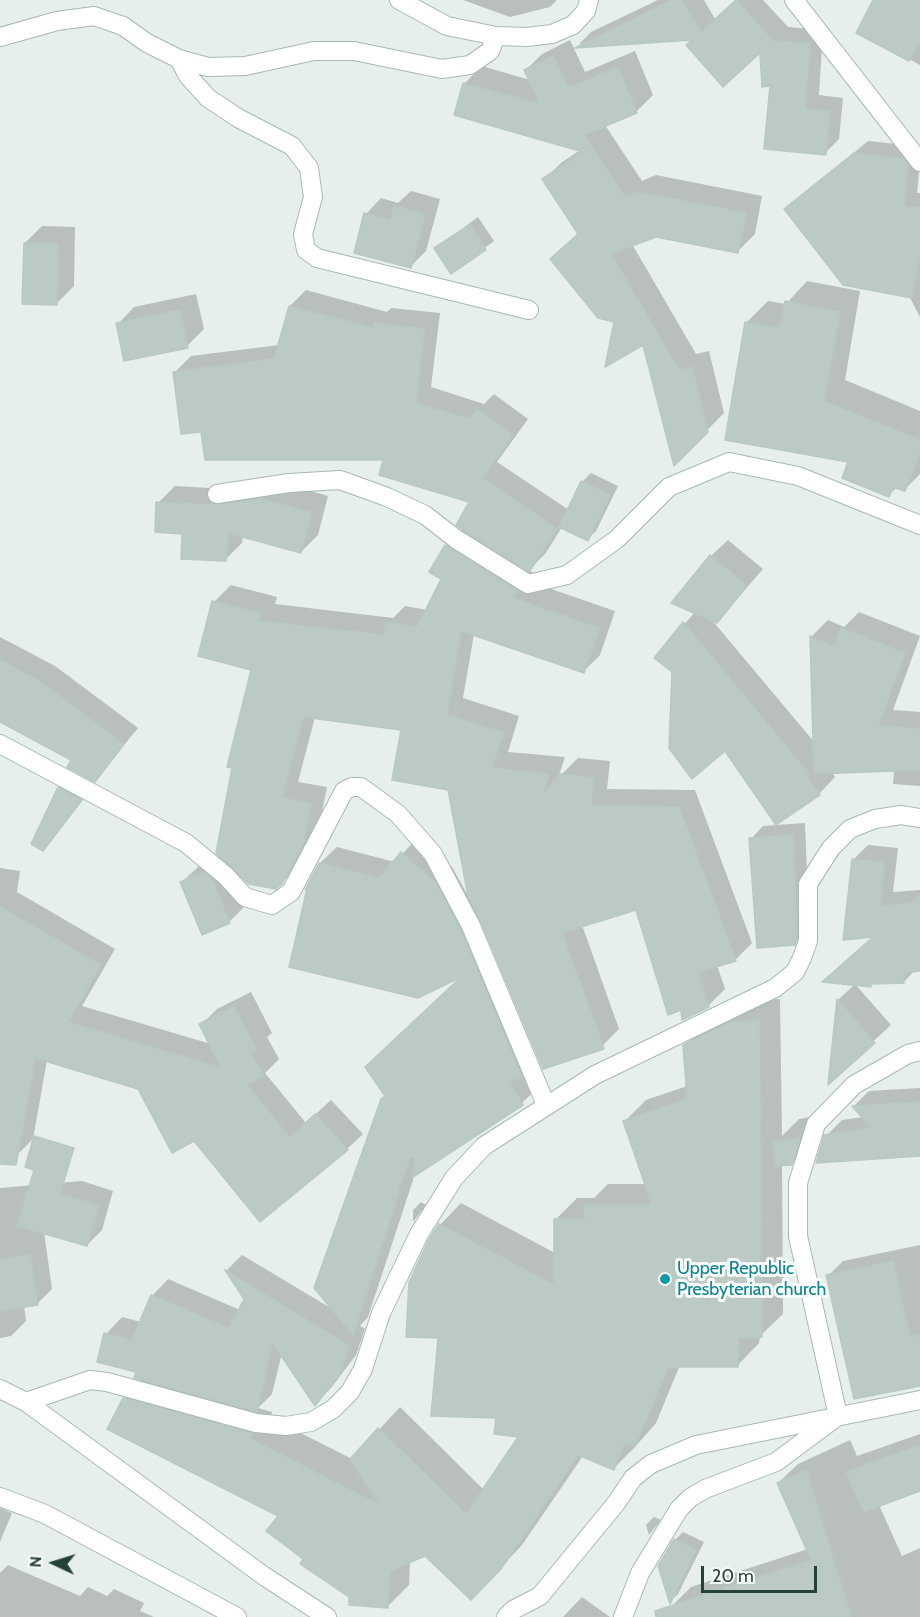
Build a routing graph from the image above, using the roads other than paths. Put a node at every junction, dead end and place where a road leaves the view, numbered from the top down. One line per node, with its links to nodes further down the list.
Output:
1 (399, 0): 4 (street)
2 (589, 0): 4 (street)
3 (794, 0): 7 (street)
4 (496, 36): 6 (street)
5 (0, 37): 6 (street)
6 (179, 58): 8 (street)
7 (920, 162)
8 (529, 310)
9 (217, 494): 10 (street)
10 (920, 525)
11 (4, 751): 14 (street)
12 (920, 818): 14 (street)
13 (920, 1051): 18 (street)
14 (546, 1105): 17 (street)
15 (0, 1389): 17 (street)
16 (920, 1400): 18 (street)
17 (26, 1402): 21 (street)
18 (838, 1416): 22 (street); 23 (street)
19 (0, 1497): 20 (street)
20 (237, 1617)
21 (327, 1617)
22 (506, 1617)
23 (623, 1617)

